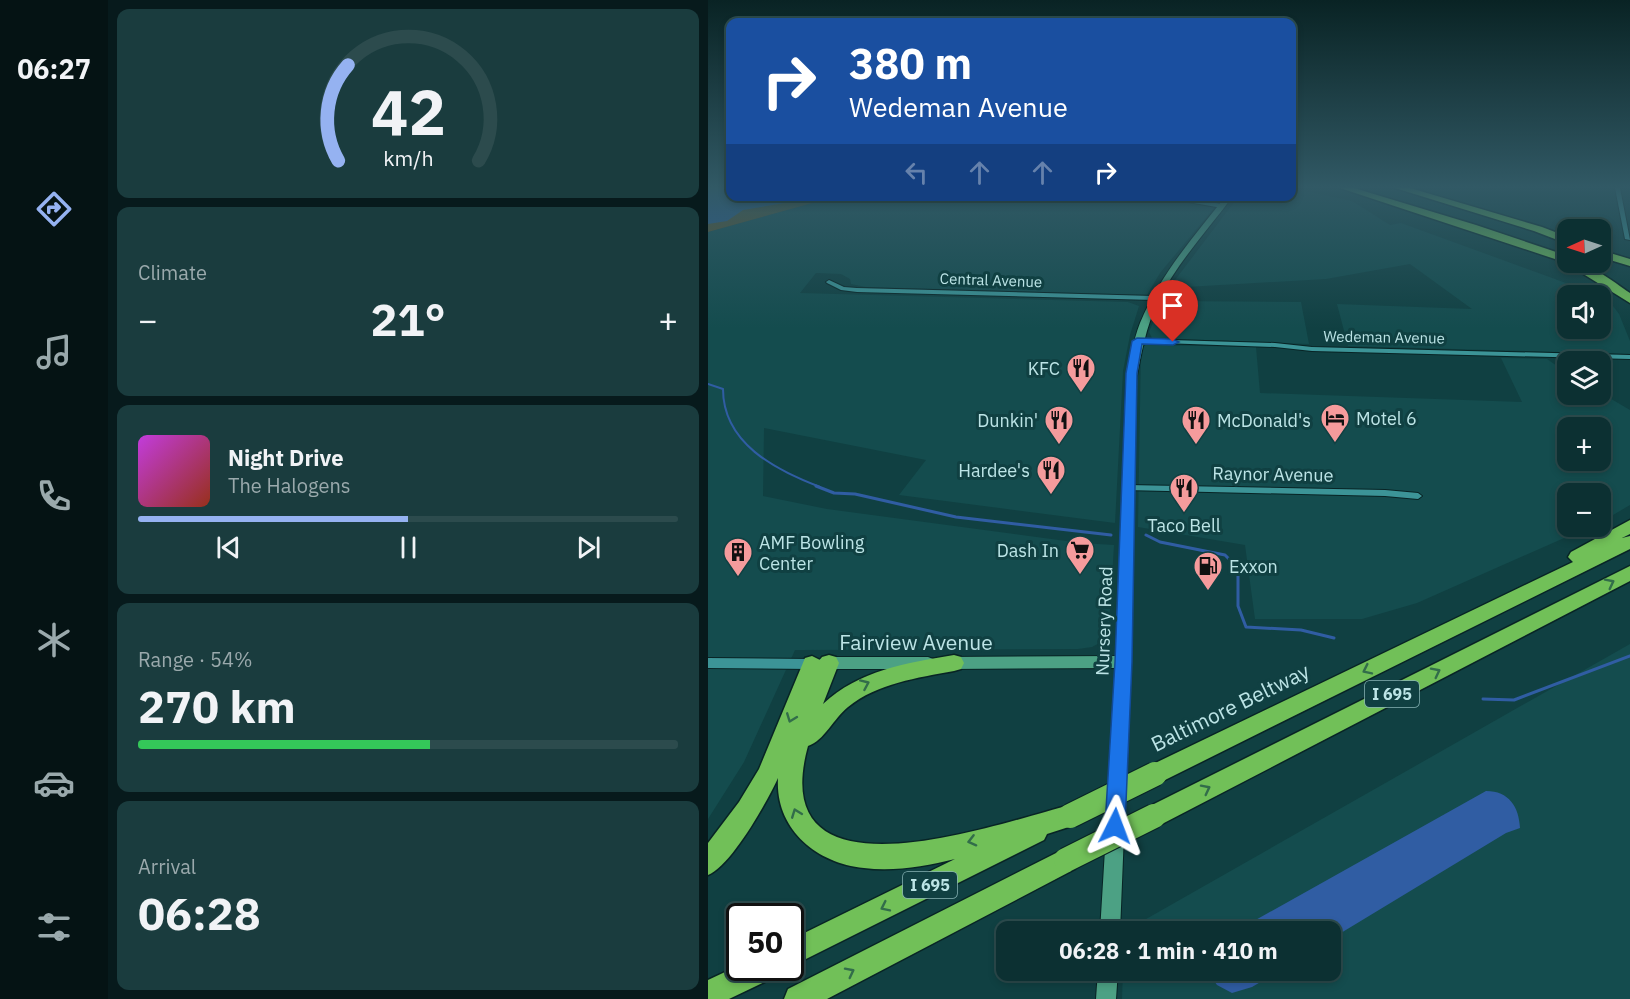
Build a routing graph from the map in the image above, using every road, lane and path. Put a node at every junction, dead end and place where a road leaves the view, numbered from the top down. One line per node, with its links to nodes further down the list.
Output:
1 (1199, 235): 14 (main road, Nursery Road)
2 (1493, 235): 7 (highway)
3 (1627, 235): 4 (street)
4 (1628, 239)
5 (1611, 254): 8 (highway)
6 (1611, 255): 9 (highway)
7 (1557, 257)
8 (1630, 259)
9 (1630, 263)
10 (1589, 273): 15 (highway)
11 (1602, 273): 13 (highway)
12 (829, 282): 14 (street, Central Avenue)
13 (1630, 284)
14 (1154, 298): 16 (main road, Nursery Road)
15 (1630, 299)
16 (1137, 341): 17 (street, Wedeman Avenue); 18 (main road, Nursery Road)
17 (1630, 357)
18 (1128, 488): 19 (street, Raynor Avenue); 24 (main road, Nursery Road)
19 (1418, 496)
20 (1630, 526): 23 (highway)
21 (1630, 542): 23 (highway, Baltimore Beltway / I 695)
22 (1630, 573): 36 (highway, I 695, one-way to 22, bridge)
23 (1495, 608): 29 (highway, Baltimore Beltway / I 695, one-way to 29, bridge)
24 (1124, 662): 27 (main road, Fairview Avenue); 31 (main road, Nursery Road)
25 (708, 663): 26 (street, Fairview Avenue)
26 (820, 663): 27 (main road, Fairview Avenue); 28 (highway); 30 (highway, one-way to 30)
27 (954, 663): 28 (highway, one-way to 27)
28 (795, 754): 29 (highway, one-way to 28)
29 (1070, 816): 32 (highway, Baltimore Beltway / I 695, one-way to 32)
30 (708, 863)
31 (1111, 921)
32 (804, 947)
33 (737, 981): 35 (highway)
34 (1107, 981): 37 (main road)
35 (708, 995)
36 (798, 999)
37 (1106, 999)

